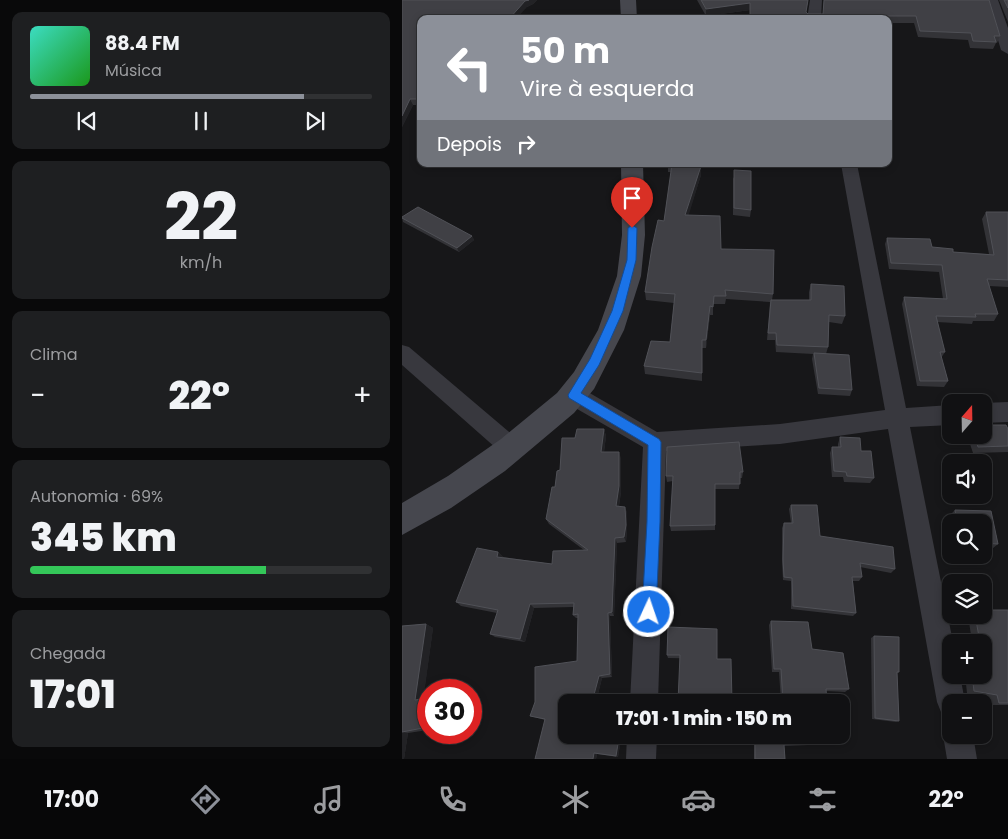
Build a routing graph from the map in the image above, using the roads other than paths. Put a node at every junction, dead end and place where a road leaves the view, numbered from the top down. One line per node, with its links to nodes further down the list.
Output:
1 (628, 0): 4 (street)
2 (816, 0): 5 (street)
3 (992, 0): 6 (street)
4 (629, 15)
5 (814, 15)
6 (1008, 50)
7 (632, 167): 10 (street)
8 (850, 167): 14 (street)
9 (402, 353): 16 (street)
10 (573, 395): 15 (street); 16 (street)
11 (1008, 412): 12 (street)
12 (992, 413)
13 (942, 415): 14 (street)
14 (896, 418): 15 (street); 19 (street)
15 (654, 442): 18 (street)
16 (513, 449): 17 (street)
17 (402, 520)
18 (644, 694)
19 (950, 694)
20 (642, 744): 22 (street)
21 (960, 744): 23 (street)
22 (641, 759)
23 (962, 759)

